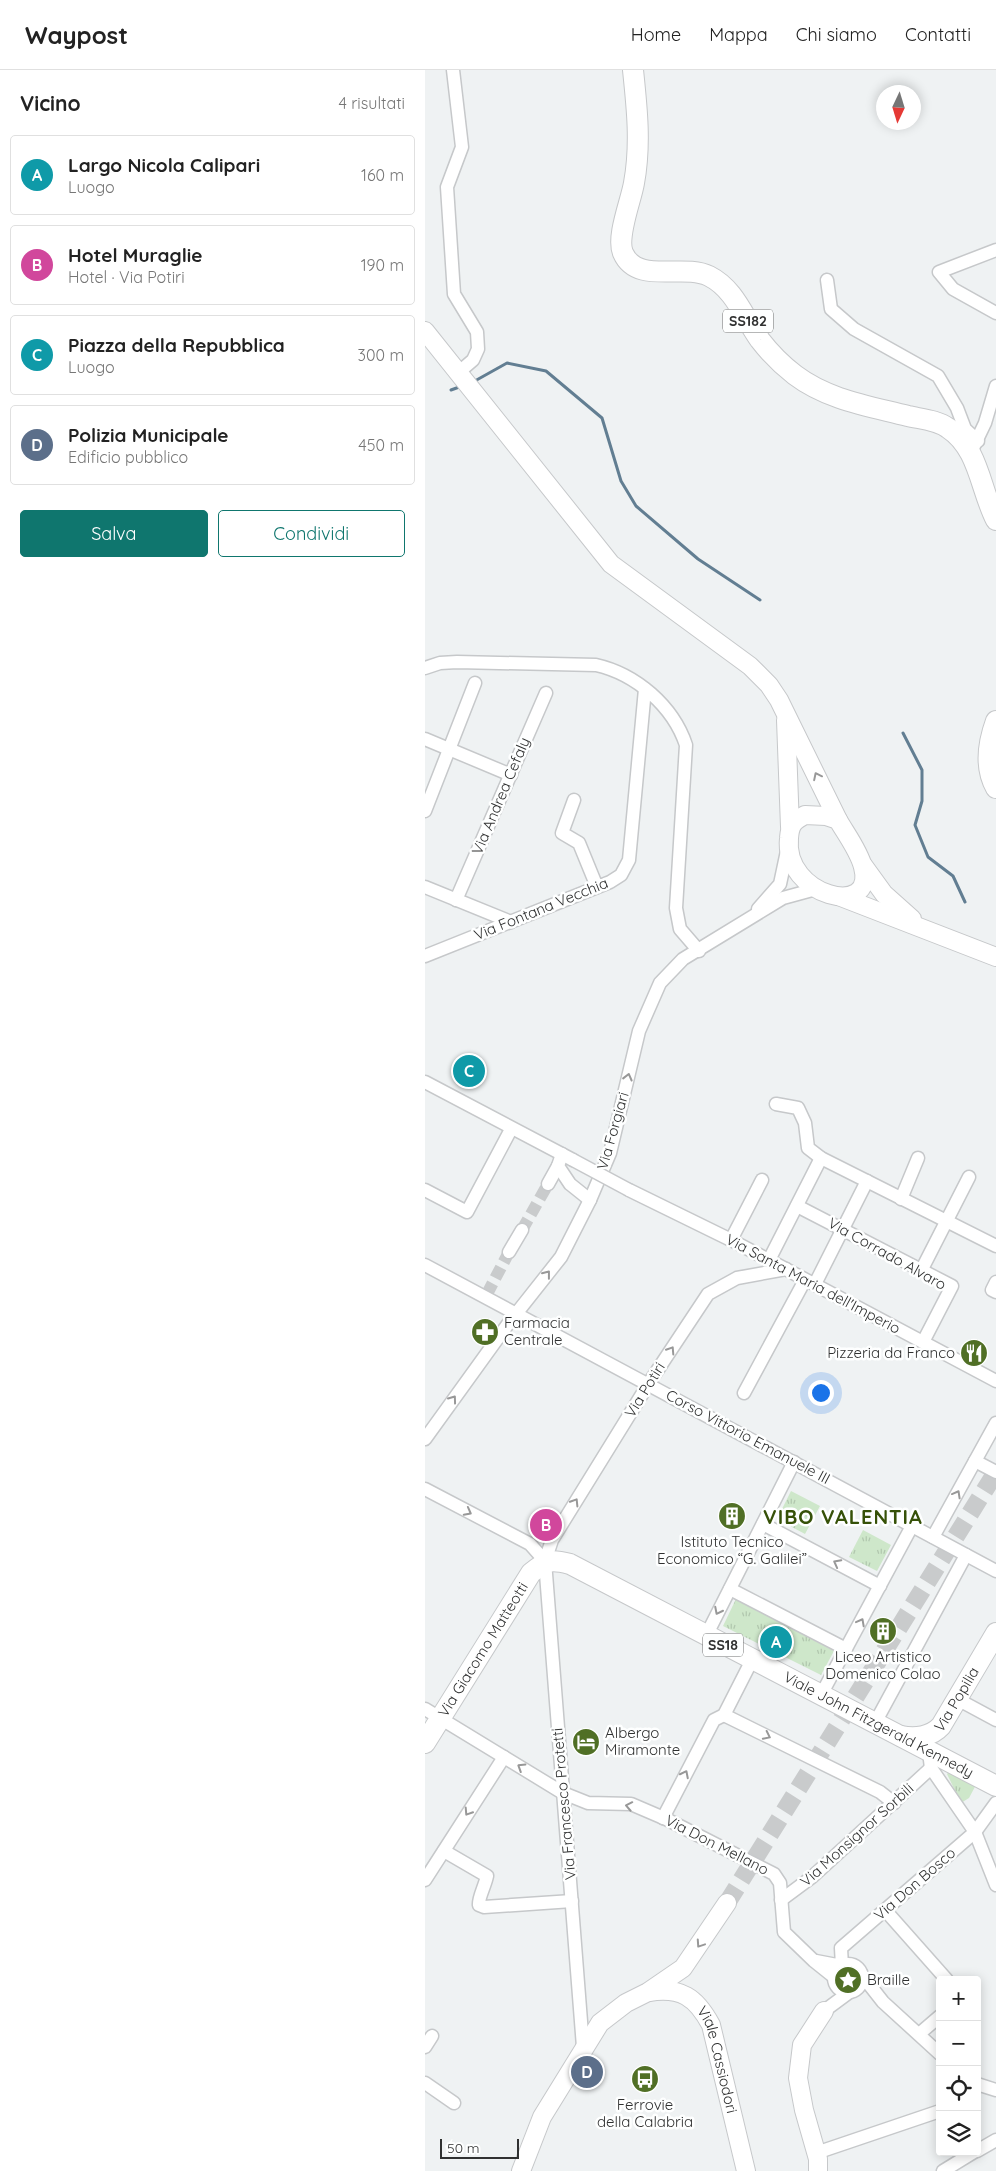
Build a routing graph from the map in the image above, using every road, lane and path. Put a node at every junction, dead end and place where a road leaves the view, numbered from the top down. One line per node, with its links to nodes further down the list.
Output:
1 (453, 70): 7 (street)
2 (633, 70): 9 (main road, SS182)
3 (996, 250): 5 (street)
4 (827, 280): 9 (street)
5 (996, 313)
6 (425, 331): 7 (main road)
7 (459, 372): 15 (main road)
8 (996, 386): 9 (street)
9 (974, 446): 10 (main road, SS182)
10 (996, 520)
11 (425, 668): 13 (street)
12 (475, 683): 18 (street)
13 (645, 689): 28 (street, Via Fontana Vecchia); 35 (street)
14 (546, 693): 19 (street, Via Andrea Cefaly)
15 (785, 716): 23 (main road, one-way to 15); 24 (main road)
16 (996, 721): 20 (main road)
17 (425, 739): 18 (street)
18 (448, 748): 19 (street); 22 (street)
19 (511, 775): 31 (street, Via Andrea Cefaly)
20 (996, 788)
21 (574, 800): 28 (street)
22 (425, 811)
23 (838, 820): 24 (main road); 26 (main road)
24 (790, 827): 25 (main road)
25 (787, 851): 29 (main road); 33 (street)
26 (863, 864): 30 (main road); 34 (main road)
27 (425, 887): 31 (street)
28 (597, 887): 32 (street, Via Fontana Vecchia)
29 (816, 889): 30 (main road); 33 (street, Via Forgiari)
30 (841, 897): 34 (main road)
31 (456, 900): 32 (street)
32 (511, 922): 36 (street, Via Fontana Vecchia)
33 (746, 922): 35 (street, Via Forgiari)
34 (931, 932): 37 (main road)
35 (699, 951): 50 (street, Via Forgiari, one-way to 35)
36 (425, 956)
37 (996, 957)
38 (425, 1082): 43 (street, Via Santa Maria dell'Imperio)
39 (776, 1104): 41 (street)
40 (509, 1133): 48 (street)
41 (821, 1158): 46 (street); 51 (street)
42 (918, 1158): 49 (street)
43 (564, 1160): 47 (street); 50 (street); 55 (street, Via Santa Maria dell'Imperio, bridge)
44 (969, 1177): 52 (street)
45 (762, 1180): 55 (street)
46 (867, 1181): 49 (street); 54 (street)
47 (548, 1184)
48 (425, 1190)
49 (901, 1199): 52 (street)
50 (590, 1200): 65 (street, Via Forgiari, one-way to 50)
51 (797, 1206): 54 (street, Via Corrado Alvaro); 58 (street)
52 (947, 1221): 56 (street); 61 (street)
53 (522, 1230): 57 (street)
54 (842, 1230): 61 (street, Via Corrado Alvaro); 62 (street)
55 (731, 1240): 58 (street, Via Santa Maria dell'Imperio)
56 (996, 1246)
57 (509, 1252)
58 (769, 1260): 60 (street, Via Santa Maria dell'Imperio)
59 (425, 1265): 65 (street, Corso Vittorio Emanuele III)
60 (786, 1270): 62 (street, Via Santa Maria dell'Imperio); 68 (street, Via Potiri, one-way to 60)
61 (921, 1271): 66 (street, Via Corrado Alvaro)
62 (810, 1282): 66 (street, Via Santa Maria dell'Imperio); 69 (street)
63 (996, 1282): 64 (street)
64 (996, 1292)
65 (518, 1313): 68 (street, Corso Vittorio Emanuele III); 71 (street, Via Forgiari, one-way to 65)
66 (923, 1342): 67 (street, Via Santa Maria dell'Imperio)
67 (996, 1381)
68 (649, 1384): 73 (street, Corso Vittorio Emanuele III); 80 (street, Via Potiri, one-way to 68)
69 (744, 1393)
70 (996, 1423): 72 (street)
71 (425, 1439)
72 (975, 1461): 74 (street); 78 (street, one-way to 72)
73 (791, 1468): 76 (street); 77 (street, Corso Vittorio Emanuele III)
74 (996, 1472)
75 (425, 1489): 80 (street, one-way to 80)
76 (763, 1524): 82 (street, one-way to 76); 83 (street)
77 (912, 1526): 78 (street, Corso Vittorio Emanuele III); 82 (street)
78 (933, 1537): 79 (street, Corso Vittorio Emanuele III)
79 (966, 1555): 81 (street, Corso Vittorio Emanuele III); 93 (street)
80 (545, 1561): 85 (main road, Viale John Fitzgerald Kennedy / SS18); 90 (main road, Via Giacomo Matteotti); 101 (street, Via Francesco Protetti)
81 (996, 1571)
82 (880, 1586): 86 (street, one-way to 82)
83 (729, 1589): 85 (street, one-way to 85); 86 (street)
84 (996, 1633): 89 (main road, Via Popilia)
85 (705, 1636): 87 (main road, Viale John Fitzgerald Kennedy / SS18)
86 (846, 1649): 88 (street)
87 (752, 1660): 88 (main road, Viale John Fitzgerald Kennedy / SS18); 91 (street)
88 (821, 1695): 93 (main road, Viale John Fitzgerald Kennedy / SS18)
89 (957, 1699): 92 (street); 94 (main road, Via Popilia)
90 (433, 1713): 96 (main road, Via Giacomo Matteotti); 97 (street, Via Don Mellano)
91 (724, 1715): 102 (street, one-way to 102); 104 (street, one-way to 91)
92 (996, 1720)
93 (875, 1724): 95 (main road, Viale John Fitzgerald Kennedy / SS18)
94 (940, 1729): 95 (main road, Via Popilia / SS18); 98 (street); 99 (street)
95 (899, 1736): 98 (main road, Viale John Fitzgerald Kennedy / SS18)
96 (425, 1743)
97 (504, 1757): 101 (street, Via Don Mellano, one-way to 97); 106 (street, one-way to 106)
98 (931, 1760): 99 (main road, Viale John Fitzgerald Kennedy / SS18); 102 (street, Via Monsignor Sorbili); 105 (street)
99 (952, 1764): 100 (main road, Viale John Fitzgerald Kennedy / SS18)
100 (996, 1786)
101 (563, 1793): 104 (street, Via Don Mellano, one-way to 101); 110 (street, Via Francesco Protetti)
102 (894, 1803): 109 (street, Via Monsignor Sorbili)
103 (996, 1803): 105 (street, Via Don Bosco)
104 (663, 1818): 109 (street, Via Don Mellano)
105 (975, 1832): 108 (street); 112 (street, Via Don Bosco)
106 (444, 1851): 107 (street); 110 (street)
107 (425, 1880)
108 (996, 1885)
109 (781, 1900): 113 (street, Via Don Mellano)
110 (571, 1901): 128 (street, Via Francesco Protetti)
111 (727, 1903): 115 (main road, one-way to 115)
112 (885, 1910): 114 (street, Via Don Bosco); 117 (street)
113 (814, 1961): 114 (street); 118 (street, Via Don Mellano)
114 (842, 1966): 116 (street); 118 (street)
115 (683, 1968): 120 (main road); 121 (main road)
116 (861, 1974): 119 (street); 122 (street)
117 (943, 1976)
118 (834, 1979): 119 (street); 123 (street)
119 (853, 1991): 122 (street); 123 (street)
120 (648, 1992): 121 (main road, Viale Cassiodori); 128 (main road)
121 (686, 1994): 140 (main road, Viale Cassiodori)
122 (883, 2002): 125 (street)
123 (824, 2011): 137 (main road)
124 (936, 2019): 125 (street)
125 (919, 2034): 129 (street)
126 (432, 2036): 127 (street)
127 (425, 2047)
128 (583, 2047): 139 (main road)
129 (936, 2050)
130 (425, 2083): 133 (street)
131 (981, 2085): 132 (street)
132 (996, 2090)
133 (454, 2103)
134 (936, 2112): 137 (street)
135 (996, 2140): 136 (street)
136 (981, 2148)
137 (816, 2153): 141 (main road)
138 (968, 2156): 142 (street)
139 (521, 2171)
140 (746, 2171)
141 (818, 2171)
142 (943, 2171)

